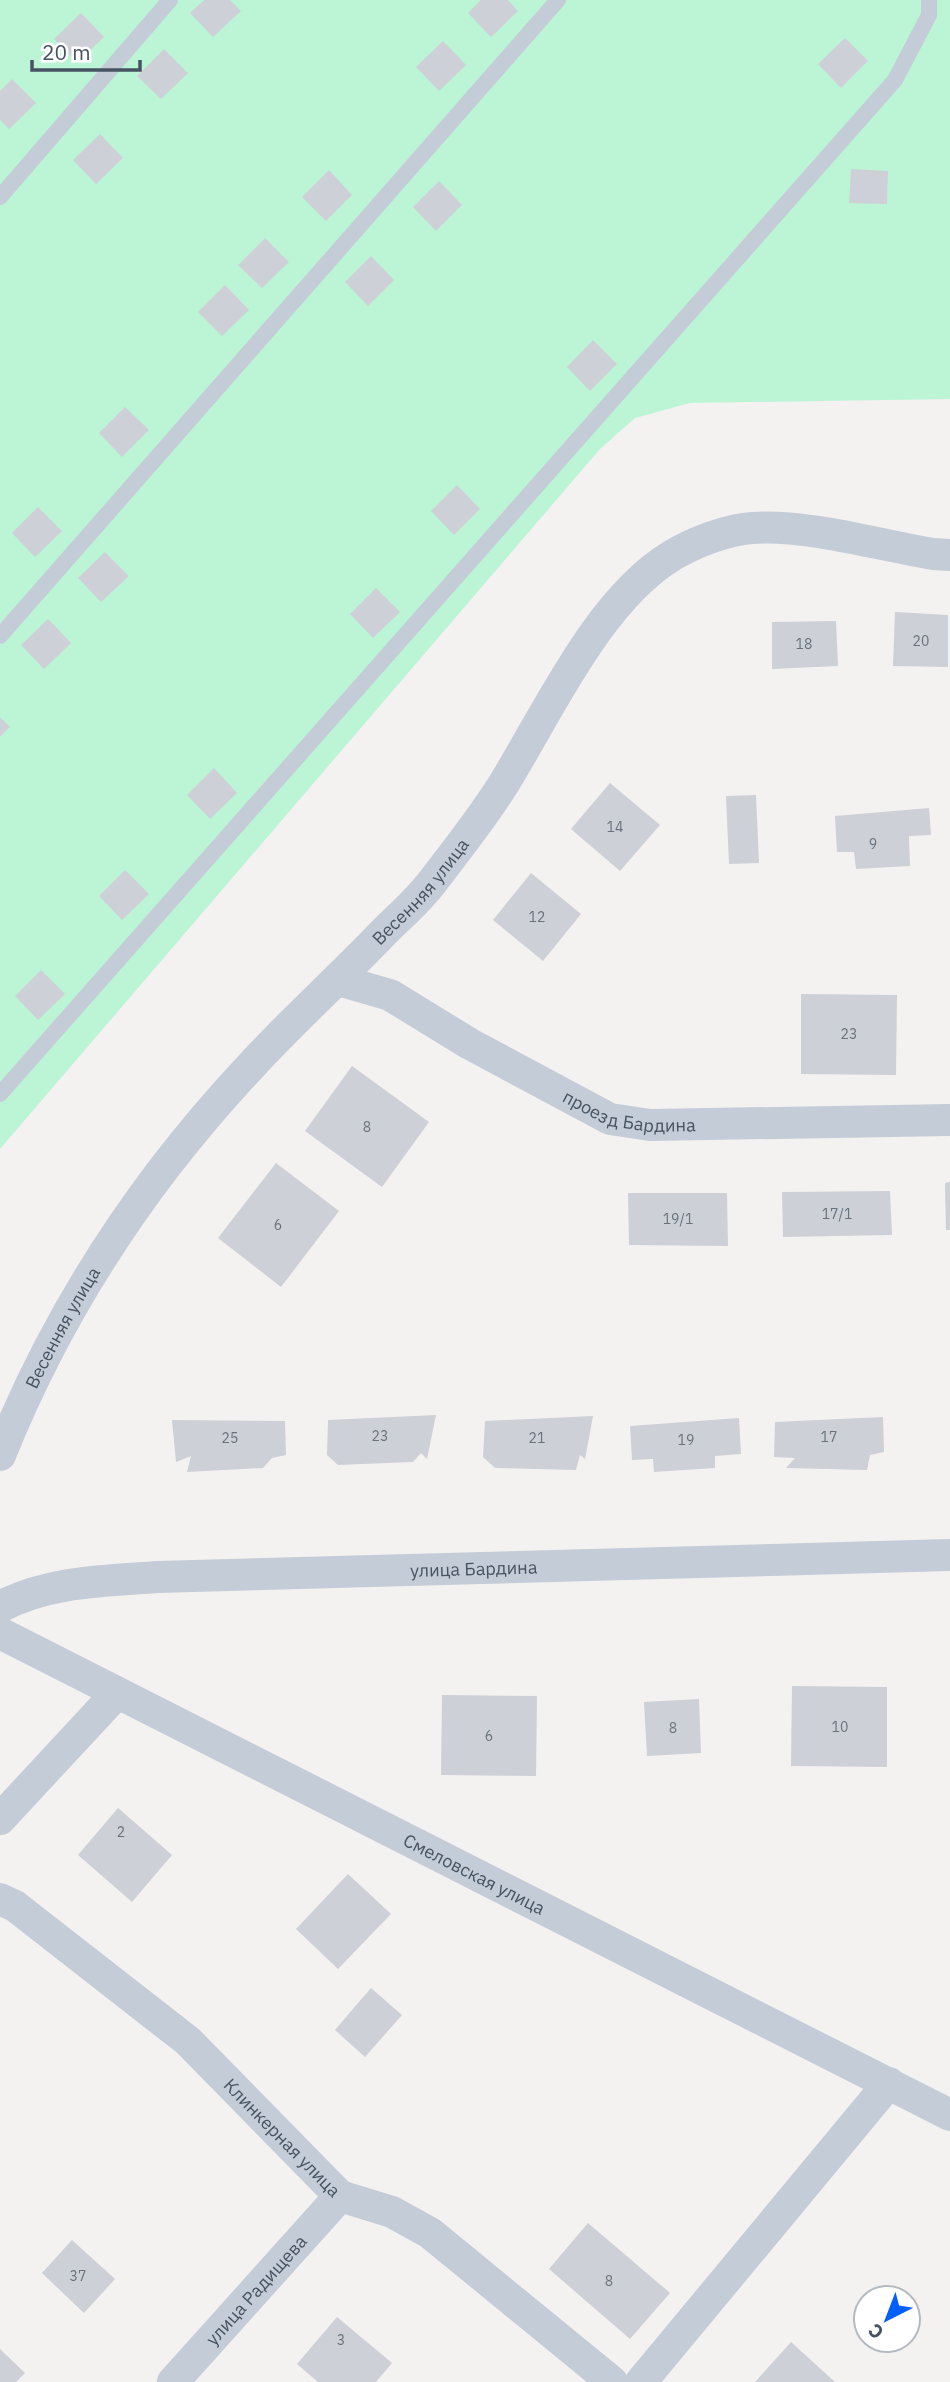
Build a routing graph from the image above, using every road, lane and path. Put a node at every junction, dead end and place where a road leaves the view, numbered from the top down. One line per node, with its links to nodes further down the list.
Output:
1 (170, 0): 4 (lane)
2 (558, 0): 6 (lane)
3 (929, 0): 8 (lane)
4 (0, 197)
5 (950, 555): 7 (street, Весенняя улица)
6 (0, 636)
7 (338, 980): 9 (street, проезд Бардина); 10 (street, Весенняя улица)
8 (0, 1094)
9 (950, 1120)
10 (0, 1455)
11 (950, 1555): 12 (street, улица Бардина)
12 (0, 1607)
13 (0, 1633): 14 (street, Смеловская улица)
14 (117, 1693): 15 (street); 17 (street, Смеловская улица)
15 (0, 1819)
16 (0, 1899): 19 (street, Клинкерная улица)
17 (889, 2083): 18 (street, Смеловская улица); 22 (street)
18 (950, 2115)
19 (341, 2196): 20 (street, улица Радищева); 21 (street, Клинкерная улица)
20 (173, 2382)
21 (612, 2382)
22 (641, 2382)

